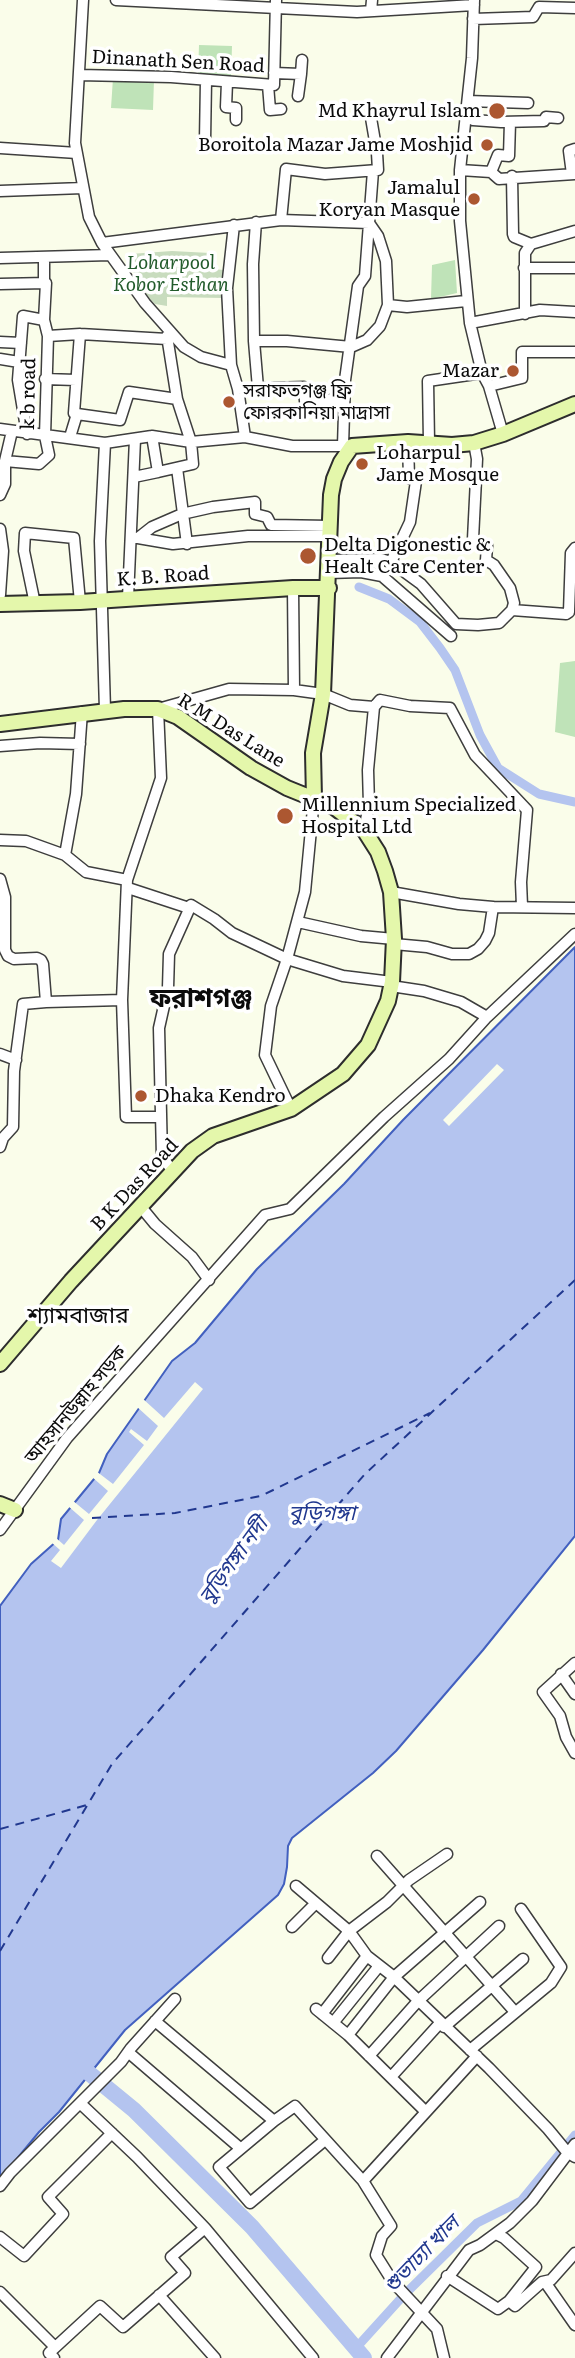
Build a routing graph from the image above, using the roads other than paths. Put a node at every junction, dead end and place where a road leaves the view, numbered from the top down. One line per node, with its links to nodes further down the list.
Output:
1 (83, 0): 12 (street)
2 (116, 0): 3 (street)
3 (164, 1): 5 (street)
4 (474, 2): 6 (street); 8 (street)
5 (275, 4): 6 (street); 10 (street, Dinanath Sen Road)
6 (372, 6)
7 (575, 8): 8 (street)
8 (473, 19): 17 (street)
9 (302, 60): 11 (street)
10 (274, 73): 11 (street); 15 (street, Dinanath Sen Road)
11 (301, 74): 16 (street)
12 (79, 75): 13 (street, Dinanath Sen Road); 28 (street)
13 (206, 80): 14 (street, Dinanath Sen Road); 25 (street)
14 (227, 82): 15 (street, Dinanath Sen Road); 23 (street)
15 (268, 85): 19 (street)
16 (298, 96)
17 (468, 101): 18 (street); 20 (street)
18 (528, 103)
19 (281, 109)
20 (466, 116): 24 (street); 29 (street)
21 (371, 118): 30 (street)
22 (558, 118): 24 (street)
23 (236, 120)
24 (510, 122): 31 (street)
25 (205, 141)
26 (0, 148): 28 (street)
27 (575, 149): 32 (street)
28 (77, 153): 34 (street)
29 (460, 170): 31 (street); 50 (street)
30 (373, 171): 36 (street); 38 (street)
31 (491, 172): 33 (street)
32 (574, 174): 33 (street)
33 (512, 176): 42 (street)
34 (83, 188): 35 (street); 41 (street)
35 (0, 191)
36 (281, 220): 37 (street); 38 (street)
37 (256, 222): 39 (street); 60 (street)
38 (369, 223): 51 (street); 63 (street)
39 (234, 225): 41 (street); 67 (street)
40 (575, 231): 42 (street)
41 (102, 243): 43 (street)
42 (531, 244): 46 (street)
43 (110, 255): 44 (street); 56 (street)
44 (44, 257): 45 (street); 48 (street, k b road)
45 (0, 258)
46 (524, 268): 47 (street); 53 (street)
47 (575, 268)
48 (44, 282): 49 (street); 54 (street, k b road)
49 (0, 284)
50 (466, 301): 51 (street); 55 (street)
51 (388, 305): 63 (street)
52 (575, 312): 53 (street)
53 (525, 314): 55 (street)
54 (44, 320): 58 (street, k b road); 62 (street)
55 (470, 323): 68 (street)
56 (167, 325): 59 (street); 67 (street)
57 (80, 334): 58 (street); 59 (street); 70 (street)
58 (48, 336): 69 (street, k b road)
59 (166, 340): 74 (street)
60 (254, 341): 63 (street); 72 (street)
61 (0, 342): 62 (street)
62 (21, 343): 66 (street)
63 (351, 347): 75 (street)
64 (575, 352): 71 (street)
65 (0, 359): 66 (street)
66 (19, 362): 80 (street)
67 (230, 365): 73 (street)
68 (482, 373): 71 (street); 89 (street)
69 (45, 379): 70 (street); 82 (street, k b road)
70 (76, 380): 77 (street)
71 (489, 386): 81 (street)
72 (258, 388): 73 (street); 75 (street)
73 (238, 389): 85 (street)
74 (177, 399): 77 (street); 87 (street)
75 (344, 399): 92 (street)
76 (575, 404): 81 (street)
77 (77, 414): 84 (street)
78 (0, 429): 79 (street)
79 (12, 431): 80 (street); 93 (street)
80 (27, 434): 82 (street)
81 (503, 434): 91 (street)
82 (45, 436): 84 (street); 93 (street, k b road)
83 (152, 436): 86 (street); 87 (street); 95 (street)
84 (71, 437): 90 (street)
85 (245, 437): 87 (street); 92 (street)
86 (135, 439): 90 (street); 96 (street)
87 (191, 442): 94 (street)
88 (408, 442): 89 (street); 92 (street); 104 (street)
89 (429, 442): 91 (street)
90 (105, 443): 110 (street)
91 (474, 443): 114 (street)
92 (347, 446): 100 (street)
93 (5, 461): 97 (street)
94 (177, 468): 95 (street); 98 (street)
95 (158, 472): 96 (street)
96 (134, 477): 101 (street)
97 (0, 495)
98 (183, 514): 100 (street); 101 (street); 102 (street)
99 (0, 528): 108 (street)
100 (330, 531): 102 (street); 105 (street)
101 (135, 538): 102 (street); 109 (street)
102 (187, 544)
103 (575, 548): 114 (street)
104 (391, 562): 105 (street); 114 (street)
105 (329, 566): 107 (street); 115 (street)
106 (293, 588): 107 (street, K. B. Road); 109 (street, K. B. Road); 116 (street)
107 (329, 588): 117 (street)
108 (0, 595)
109 (128, 598): 110 (street, K. B. Road)
110 (102, 600): 111 (street, K. B. Road); 120 (street)
111 (80, 602): 113 (street, K. B. Road); 113 (street)
112 (0, 604): 113 (street, K. B. Road)
113 (35, 604)
114 (512, 611)
115 (451, 636)
116 (294, 690): 117 (street); 119 (street)
117 (323, 694): 118 (street); 125 (street)
118 (374, 707): 126 (street); 132 (street)
119 (158, 709): 120 (street, R M Das Lane); 125 (street, R M Das Lane); 130 (street)
120 (105, 710): 121 (street, R M Das Lane)
121 (82, 712): 122 (street, R M Das Lane); 123 (street)
122 (0, 724)
123 (80, 744): 124 (street); 128 (street)
124 (0, 746)
125 (314, 799): 126 (street, B K Das Road); 137 (street)
126 (364, 830): 131 (street, B K Das Road)
127 (0, 839): 128 (street)
128 (65, 855): 130 (street)
129 (0, 879): 136 (street)
130 (127, 884): 134 (street); 142 (street)
131 (391, 892): 133 (street); 139 (street, B K Das Road)
132 (522, 906): 133 (street); 135 (street)
133 (493, 907): 139 (street)
134 (189, 908): 140 (street); 148 (street)
135 (575, 908)
136 (3, 910): 143 (street)
137 (298, 922): 139 (street); 140 (street)
138 (575, 934): 144 (street, আহসানউল্লাহ সড়ক)
139 (394, 942): 141 (street, B K Das Road)
140 (287, 959): 141 (street); 147 (street)
141 (391, 984): 144 (street); 147 (street, B K Das Road)
142 (122, 1000): 143 (street); 148 (street)
143 (46, 1002): 146 (street)
144 (487, 1017): 152 (street, আহসানউল্লাহ সড়ক)
145 (0, 1054): 146 (street)
146 (16, 1060): 149 (street)
147 (291, 1109): 150 (street, B K Das Road)
148 (161, 1117): 150 (street)
149 (0, 1146)
150 (172, 1170): 151 (street, B K Das Road)
151 (141, 1207): 152 (street); 153 (street, B K Das Road)
152 (209, 1280): 155 (street, আহসানউল্লাহ সড়ক)
153 (0, 1364)
154 (0, 1504): 155 (street)
155 (15, 1510): 156 (street, আহসানউল্লাহ সড়ক)
156 (0, 1530)
157 (575, 1663): 158 (street)
158 (561, 1674): 159 (street); 160 (street)
159 (575, 1694)
160 (575, 1753)
161 (447, 1854): 164 (street)
162 (377, 1856): 164 (street)
163 (296, 1886): 166 (street)
164 (403, 1886): 170 (street); 171 (street)
165 (480, 1902): 171 (street)
166 (316, 1903): 169 (street); 170 (street)
167 (521, 1909): 181 (street)
168 (499, 1926): 174 (street)
169 (292, 1927)
170 (349, 1931): 172 (street); 173 (street)
171 (445, 1933): 174 (street); 177 (street)
172 (367, 1956): 176 (street); 183 (street)
173 (328, 1958)
174 (467, 1958): 178 (street); 180 (street)
175 (523, 1959): 178 (street)
176 (379, 1966): 177 (street); 183 (street)
177 (394, 1978): 180 (street); 185 (street)
178 (492, 1986): 181 (street); 184 (street)
179 (175, 1998): 182 (street)
180 (418, 2001): 184 (street); 188 (street)
181 (515, 2012): 187 (street)
182 (155, 2021): 186 (street); 192 (street)
183 (333, 2023): 185 (street)
184 (442, 2025): 187 (street); 189 (street)
185 (348, 2035): 188 (street)
186 (128, 2052): 190 (street); 196 (street)
187 (473, 2053): 191 (street); 197 (street)
188 (369, 2056): 189 (street)
189 (391, 2077): 191 (street)
190 (81, 2104): 193 (street); 199 (street)
191 (425, 2111): 198 (street)
192 (274, 2120): 194 (street); 196 (street)
193 (112, 2133): 200 (street); 202 (street)
194 (325, 2140): 196 (street); 198 (street)
195 (575, 2144): 197 (street)
196 (240, 2148)
197 (571, 2155): 201 (street)
198 (363, 2181): 209 (street)
199 (0, 2186)
200 (205, 2228): 207 (street); 213 (street)
201 (496, 2234): 204 (street); 208 (street)
202 (0, 2237)
203 (575, 2253): 205 (street)
204 (447, 2276): 208 (street); 209 (street)
205 (545, 2282): 208 (street); 210 (street)
206 (0, 2292): 211 (street)
207 (159, 2295): 211 (street); 212 (street)
208 (509, 2301)
209 (422, 2311): 214 (street); 215 (street)
210 (575, 2325)
211 (55, 2353)
212 (215, 2358)
213 (313, 2358)
214 (387, 2358)
215 (444, 2358)

